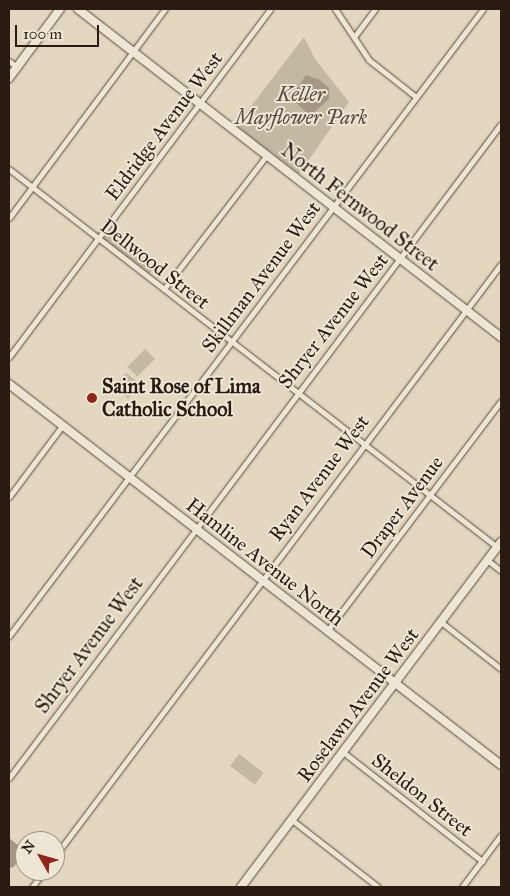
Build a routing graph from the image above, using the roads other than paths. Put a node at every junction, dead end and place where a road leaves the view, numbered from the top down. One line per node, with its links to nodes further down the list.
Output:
1 (60, 9): 11 (street)
2 (78, 9): 9 (street, North Fernwood Street)
3 (166, 9): 9 (street)
4 (270, 9): 14 (street, Eldridge Avenue West)
5 (335, 9): 8 (street)
6 (375, 9): 8 (street)
7 (483, 9): 13 (street, Skillman Avenue West)
8 (354, 37): 13 (street)
9 (133, 52): 14 (street, North Fernwood Street); 18 (street)
10 (9, 61): 11 (street)
11 (17, 67): 12 (street)
12 (9, 78)
13 (416, 98): 19 (street, Skillman Avenue West)
14 (200, 103): 16 (street, North Fernwood Street); 21 (street, Eldridge Avenue West)
15 (501, 124): 22 (street, Shryer Avenue West)
16 (267, 156): 19 (street, North Fernwood Street); 24 (street)
17 (9, 169): 18 (street, Dellwood Street)
18 (32, 187): 20 (street); 21 (street, Dellwood Street)
19 (333, 207): 22 (street, North Fernwood Street); 27 (street, Skillman Avenue West)
20 (9, 218)
21 (98, 238): 24 (street, Dellwood Street); 28 (street, Eldridge Avenue West)
22 (400, 258): 25 (street, North Fernwood Street); 30 (street, Shryer Avenue West)
23 (501, 264): 25 (street, Ryan Avenue West)
24 (164, 290): 27 (street, Dellwood Street)
25 (467, 310): 26 (street, North Fernwood Street); 33 (street, Ryan Avenue West)
26 (501, 337)
27 (231, 341): 30 (street, Dellwood Street); 34 (street, Skillman Avenue West)
28 (9, 356)
29 (9, 384): 32 (street, Hamline Avenue North)
30 (297, 393): 33 (street, Dellwood Street); 37 (street, Shryer Avenue West)
31 (501, 401): 35 (street, Draper Avenue)
32 (62, 426): 34 (street, Hamline Avenue North); 36 (street)
33 (363, 444): 35 (street, Dellwood Street); 41 (street, Ryan Avenue West)
34 (129, 477): 37 (street, Hamline Avenue North); 44 (street, Skillman Avenue West)
35 (430, 496): 38 (street, Dellwood Street); 43 (street, Draper Avenue)
36 (9, 497)
37 (195, 528): 41 (street, Hamline Avenue North); 49 (street, Shryer Avenue West)
38 (499, 544): 39 (street, Roselawn Avenue West)
39 (487, 560): 40 (street); 42 (street, Roselawn Avenue West)
40 (501, 571)
41 (261, 579): 43 (street, Hamline Avenue North); 52 (street, Ryan Avenue West)
42 (441, 622): 45 (street); 46 (street, Roselawn Avenue West)
43 (327, 631): 46 (street, Hamline Avenue North)
44 (9, 636)
45 (501, 669)
46 (395, 684): 47 (street, Roselawn Avenue West); 48 (street, Hamline Avenue North)
47 (343, 752): 50 (street, Roselawn Avenue West); 53 (street, Sheldon Street)
48 (501, 765)
49 (9, 778)
50 (292, 820): 54 (street, Roselawn Avenue West); 55 (street)
51 (501, 835): 53 (street)
52 (65, 843)
53 (482, 860): 56 (street)
54 (242, 887)
55 (378, 887)
56 (462, 887)

